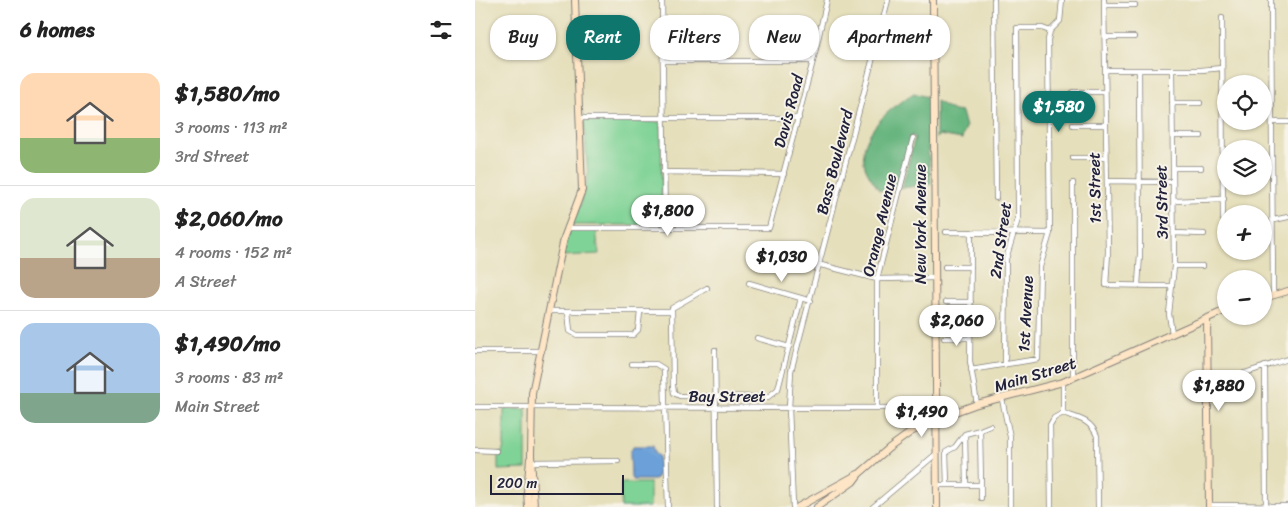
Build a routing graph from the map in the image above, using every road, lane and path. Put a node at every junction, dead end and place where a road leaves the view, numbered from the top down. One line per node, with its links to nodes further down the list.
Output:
1 (575, 0): 25 (street)
2 (662, 0): 15 (street)
3 (827, 0): 16 (street, Davis Road)
4 (888, 0): 59 (street, Bass Boulevard)
5 (933, 0): 65 (street, New York Avenue)
6 (994, 0): 45 (street)
7 (1061, 0): 12 (street)
8 (1271, 0): 28 (street)
9 (1104, 3): 10 (street); 13 (street, 1st Street)
10 (1135, 5)
11 (1222, 18): 17 (street)
12 (1050, 31): 55 (street, 2nd Street); 56 (street)
13 (1105, 37): 14 (street); 18 (street, 1st Street)
14 (1134, 37)
15 (663, 61): 16 (street); 26 (street)
16 (813, 61): 27 (street, Davis Road)
17 (1223, 68): 20 (street); 46 (street)
18 (1105, 70): 19 (street); 22 (street, 1st Street)
19 (1139, 70): 20 (street); 43 (street)
20 (1172, 71): 23 (street, 3rd Street)
21 (1073, 92): 22 (street)
22 (1105, 92): 31 (street, 1st Street)
23 (1172, 103): 24 (street); 32 (street, 3rd Street)
24 (1200, 103)
25 (580, 118): 26 (street); 51 (street)
26 (663, 118): 27 (street); 39 (street)
27 (799, 118): 40 (street, Davis Road)
28 (1273, 122): 29 (street); 50 (street)
29 (1288, 122)
30 (1073, 125): 31 (street)
31 (1106, 125): 36 (street, 1st Street)
32 (1173, 136): 33 (street); 37 (street, 3rd Street)
33 (1201, 136)
34 (913, 138): 64 (street, Orange Avenue)
35 (1073, 158): 36 (street)
36 (1106, 158): 41 (street, 1st Street)
37 (1173, 168): 38 (street); 44 (street, 3rd Street)
38 (1201, 168)
39 (663, 172): 40 (street); 52 (street)
40 (784, 174): 52 (street, Davis Road)
41 (1107, 181): 43 (street); 67 (street, 1st Street)
42 (1073, 182): 95 (street)
43 (1140, 182): 44 (street); 67 (street)
44 (1173, 182): 47 (street, 3rd Street)
45 (996, 198)
46 (1224, 199): 47 (street); 48 (street)
47 (1174, 201): 57 (street, 3rd Street)
48 (1224, 205)
49 (1288, 217): 50 (street)
50 (1274, 220): 71 (street)
51 (567, 228): 52 (street); 77 (street)
52 (665, 228)
53 (946, 232): 54 (street)
54 (971, 232): 55 (street); 63 (street)
55 (1014, 233): 56 (street); 92 (street, 2nd Street)
56 (1050, 233): 92 (street, 1st Avenue)
57 (1174, 234): 58 (street); 60 (street, 3rd Street)
58 (1204, 234)
59 (821, 264): 64 (street); 73 (street, Bass Boulevard)
60 (1174, 266): 61 (street); 68 (street, 3rd Street)
61 (1202, 266)
62 (945, 267): 63 (street)
63 (971, 267): 75 (street)
64 (877, 278): 65 (street); 106 (street, Orange Avenue)
65 (934, 278): 109 (street, New York Avenue)
66 (749, 283): 72 (street)
67 (1138, 285): 68 (street)
68 (1171, 286): 82 (street, 3rd Street)
69 (707, 288): 76 (street)
70 (1288, 291): 71 (street)
71 (1273, 295)
72 (801, 298): 73 (street); 86 (street)
73 (811, 301): 105 (street, Bass Boulevard)
74 (946, 302): 75 (street)
75 (971, 302): 85 (street)
76 (672, 309): 79 (street); 98 (street)
77 (550, 311): 78 (street); 89 (street)
78 (568, 311): 79 (street); 79 (street)
79 (640, 312)
80 (1217, 314): 81 (street, Main Street)
81 (1207, 318): 82 (street, Main Street); 97 (street)
82 (1172, 332): 95 (street, Main Street)
83 (757, 338): 86 (street)
84 (944, 338): 85 (street)
85 (970, 338): 94 (street)
86 (789, 347): 98 (street)
87 (715, 350): 98 (street)
88 (475, 351): 89 (street)
89 (542, 351): 101 (street)
90 (1288, 359): 93 (street)
91 (632, 364): 103 (street)
92 (1005, 365): 94 (street, 1st Avenue)
93 (1265, 366): 97 (street); 124 (street)
94 (971, 370): 100 (street)
95 (1073, 378): 96 (street, Main Street)
96 (1063, 382): 99 (street, Main Street); 108 (street)
97 (1208, 386): 125 (street)
98 (715, 397): 104 (street)
99 (1002, 399): 100 (street, Main Street); 136 (street)
100 (977, 404): 109 (street, Main Street)
101 (531, 406): 102 (street, Bay Street); 103 (street, Bay Street); 116 (street)
102 (475, 407)
103 (666, 408): 104 (street, Bay Street); 129 (street)
104 (716, 408): 105 (street, Bay Street); 130 (street)
105 (789, 408): 106 (street, Bay Street); 131 (street, Bass Boulevard)
106 (877, 408): 107 (street, Bay Street)
107 (923, 408)
108 (1063, 413): 137 (street); 138 (street)
109 (935, 419): 115 (street, New York Avenue); 118 (street, Main Street)
110 (990, 426): 111 (street)
111 (980, 430): 112 (street); 122 (street)
112 (965, 434): 120 (street); 121 (street)
113 (475, 450): 114 (street)
114 (497, 450)
115 (936, 454): 119 (street, New York Avenue); 134 (street)
116 (532, 458): 117 (street); 127 (street); 128 (street)
117 (618, 461)
118 (859, 474): 132 (street, Main Street); 133 (street, Main Street)
119 (936, 485): 120 (street); 135 (street, New York Avenue)
120 (947, 485): 121 (street)
121 (966, 485): 122 (street)
122 (981, 485): 123 (street)
123 (981, 498)
124 (1266, 505): 125 (street); 126 (street)
125 (1209, 506)
126 (1288, 506)
127 (528, 507)
128 (534, 507)
129 (668, 507)
130 (717, 507)
131 (793, 507)
132 (798, 507)
133 (817, 507)
134 (873, 507)
135 (937, 507)
136 (1010, 507)
137 (1051, 507)
138 (1098, 507)

